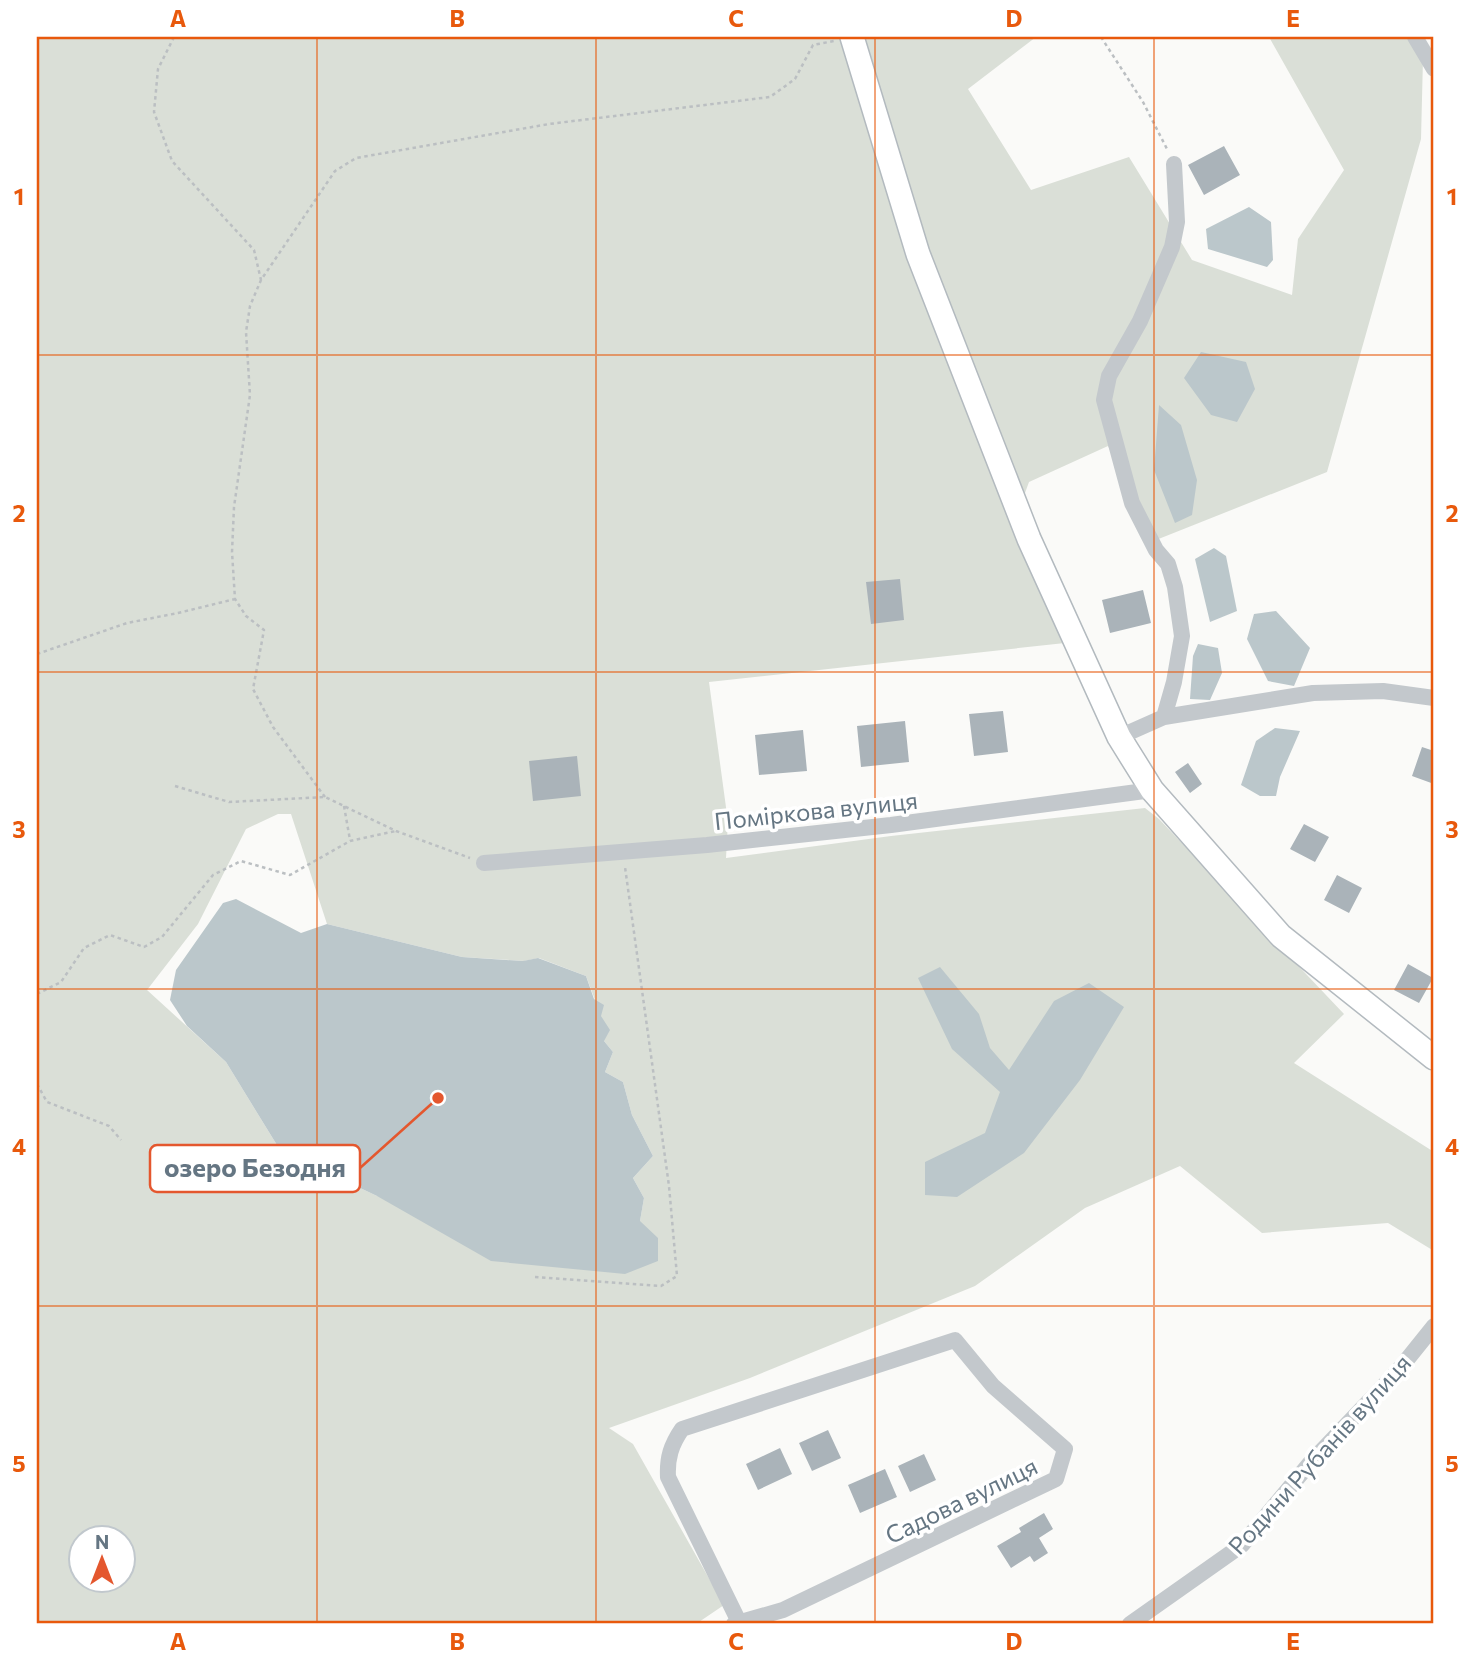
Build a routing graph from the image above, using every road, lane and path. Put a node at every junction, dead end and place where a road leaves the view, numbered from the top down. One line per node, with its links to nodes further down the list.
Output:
1 (174, 37): 7 (path)
2 (852, 37): 7 (path); 12 (street)
3 (1101, 37): 6 (path)
4 (1415, 37): 5 (street)
5 (1434, 69)
6 (1174, 164): 11 (street)
7 (261, 280): 8 (path)
8 (235, 599): 9 (path); 15 (path)
9 (37, 654)
10 (1434, 698): 11 (street)
11 (1164, 717): 12 (street)
12 (1119, 737): 14 (street)
13 (175, 786): 15 (path)
14 (1152, 790): 19 (street, Поміркова вулиця); 22 (street)
15 (325, 797): 16 (path)
16 (344, 806): 17 (path); 18 (path)
17 (396, 831): 18 (path); 20 (path)
18 (350, 841): 21 (path)
19 (623, 850): 20 (street, Поміркова вулиця); 25 (path)
20 (484, 863)
21 (37, 993)
22 (1434, 1058)
23 (37, 1084): 24 (path)
24 (121, 1140)
25 (535, 1277)
26 (1434, 1326): 28 (street, Родини Рубанів вулиця)
27 (736, 1623): 27 (street, Садова вулиця)
28 (1130, 1624)

